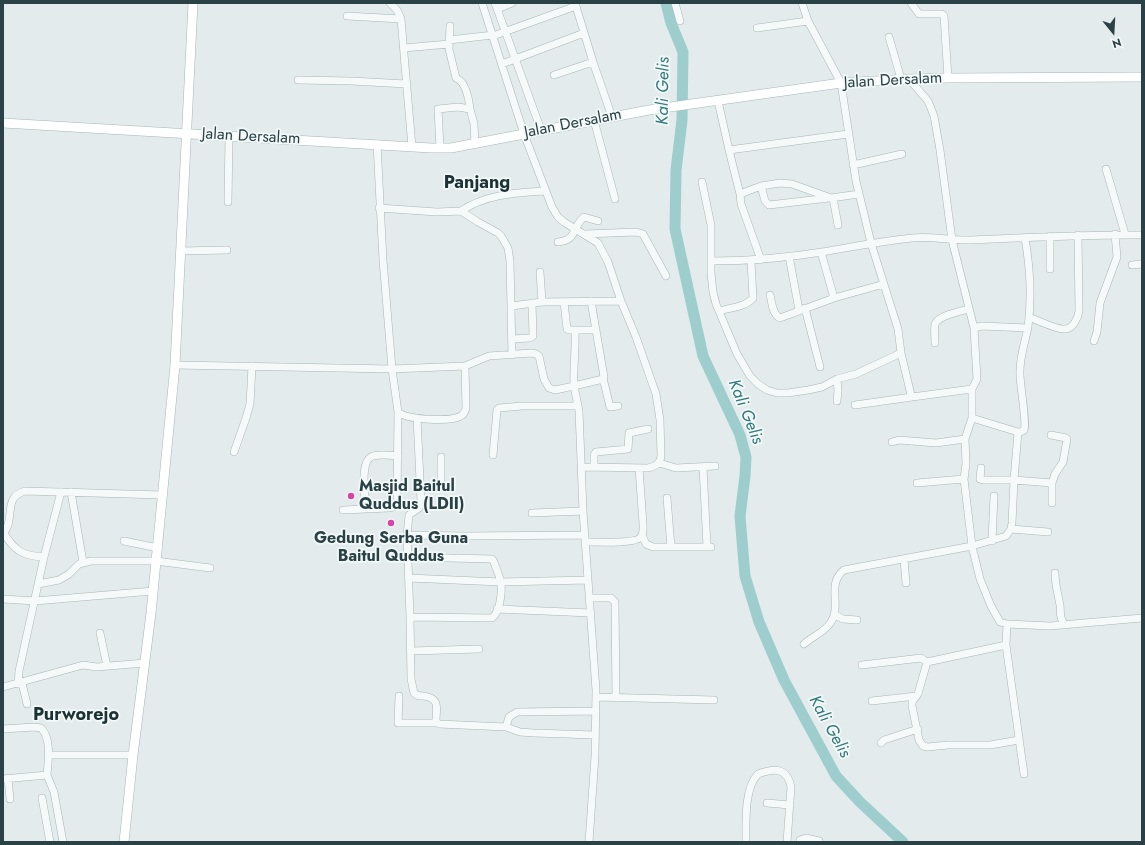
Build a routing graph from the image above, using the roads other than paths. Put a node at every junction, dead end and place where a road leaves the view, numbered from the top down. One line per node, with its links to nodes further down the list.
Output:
1 (193, 3): 37 (main road)
2 (390, 3): 11 (street)
3 (482, 3): 18 (street)
4 (512, 3): 9 (street)
5 (675, 3): 12 (street)
6 (802, 3): 13 (street)
7 (911, 3): 25 (street)
8 (575, 4): 16 (street); 17 (street)
9 (496, 6): 16 (street)
10 (347, 16): 11 (street)
11 (401, 19): 21 (street)
12 (680, 21)
13 (808, 21): 15 (street); 29 (street)
14 (450, 26): 20 (street)
15 (756, 28)
16 (506, 32): 18 (street); 22 (street)
17 (584, 33): 22 (street); 23 (street)
18 (493, 36): 20 (street); 22 (street)
19 (889, 37): 27 (street)
20 (449, 42): 21 (street); 32 (street)
21 (404, 48): 30 (street)
22 (509, 61): 36 (street); 38 (street)
23 (593, 62): 24 (street); 33 (street)
24 (554, 75)
25 (948, 78): 26 (main road, Jalan Dersalam); 27 (main road, Jalan Dersalam)
26 (1142, 78)
27 (905, 79): 29 (main road, Jalan Dersalam); 69 (street)
28 (298, 80): 30 (street)
29 (841, 83): 31 (main road, Jalan Dersalam); 39 (street)
30 (406, 84): 43 (street)
31 (718, 101): 33 (main road, Jalan Dersalam); 45 (street)
32 (470, 109): 42 (street); 44 (street)
33 (612, 117): 34 (main road, Jalan Dersalam)
34 (594, 120): 36 (main road, Jalan Dersalam); 55 (street)
35 (3, 123): 37 (main road, Jalan Dersalam)
36 (540, 130): 38 (main road, Jalan Dersalam)
37 (186, 134): 40 (main road, Jalan Dersalam); 73 (main road)
38 (525, 134): 42 (main road, Jalan Dersalam); 51 (street)
39 (848, 134): 45 (street); 47 (street)
40 (229, 136): 41 (main road, Jalan Dersalam); 56 (street)
41 (377, 144): 43 (main road, Jalan Dersalam); 57 (street)
42 (475, 144): 44 (main road, Jalan Dersalam)
43 (412, 147): 44 (main road, Jalan Dersalam)
44 (440, 148)
45 (729, 150): 52 (street)
46 (902, 154): 47 (street)
47 (853, 165): 53 (street)
48 (1106, 169): 64 (street)
49 (702, 182): 78 (street)
50 (760, 186): 52 (street); 54 (street); 54 (street)
51 (545, 191): 58 (street); 61 (street)
52 (740, 194): 76 (street)
53 (859, 194): 54 (street); 71 (street)
54 (832, 198): 60 (street)
55 (615, 199)
56 (228, 202)
57 (379, 208): 58 (street); 110 (street)
58 (461, 211): 92 (street)
59 (598, 221): 61 (street)
60 (838, 225)
61 (575, 228): 62 (street); 70 (street)
62 (585, 234): 83 (street); 88 (street)
63 (1115, 234): 64 (street); 65 (street); 102 (street)
64 (1125, 234): 66 (street)
65 (1078, 235): 67 (street); 96 (street)
66 (1142, 235)
67 (1050, 236): 68 (street); 81 (street)
68 (1025, 238): 69 (street); 96 (street)
69 (952, 240): 71 (street); 94 (street)
70 (558, 242)
71 (871, 243): 74 (street); 84 (street)
72 (227, 250): 73 (street)
73 (181, 251): 106 (main road)
74 (821, 252): 75 (street); 86 (street)
75 (789, 256): 76 (street); 93 (street)
76 (761, 260): 77 (street)
77 (751, 261): 78 (street); 95 (street)
78 (711, 262): 95 (street)
79 (1142, 264): 80 (street)
80 (1132, 265)
81 (1050, 268)
82 (540, 272): 89 (street)
83 (666, 276)
84 (884, 284): 86 (street); 104 (street)
85 (770, 295): 93 (street)
86 (834, 298): 93 (street)
87 (591, 301): 88 (street); 90 (street); 100 (street)
88 (621, 301): 132 (street)
89 (542, 302): 90 (street); 91 (street)
90 (564, 302): 99 (street)
91 (532, 303): 92 (street); 101 (street)
92 (511, 306): 101 (street)
93 (802, 309): 109 (street)
94 (969, 309): 97 (street); 103 (street)
95 (719, 310): 112 (street)
96 (1029, 317): 98 (street)
97 (974, 328): 98 (street); 114 (street)
98 (1028, 328): 124 (street)
99 (575, 330): 100 (street); 113 (street)
100 (596, 330): 111 (street)
101 (512, 339): 105 (street)
102 (1094, 341)
103 (935, 343)
104 (901, 353): 112 (street); 115 (street)
105 (512, 355): 108 (street); 113 (street)
106 (175, 365): 107 (street); 146 (main road)
107 (252, 366): 110 (street); 128 (street)
108 (465, 366): 110 (street); 121 (street)
109 (820, 367)
110 (392, 369): 120 (street)
111 (604, 378): 113 (street); 119 (street)
112 (837, 379): 116 (street)
113 (574, 386): 118 (street)
114 (972, 389): 115 (street); 122 (street)
115 (912, 397): 117 (street)
116 (837, 401)
117 (855, 405)
118 (578, 406): 129 (street); 134 (street)
119 (618, 406)
120 (398, 412): 121 (street); 130 (street)
121 (417, 418): 157 (street)
122 (972, 418): 124 (street); 126 (street)
123 (648, 429): 135 (street)
124 (1018, 432): 141 (street)
125 (1051, 435): 143 (street)
126 (965, 439): 127 (street); 139 (street)
127 (892, 442)
128 (234, 452)
129 (493, 455)
130 (398, 456): 150 (street); 150 (street)
131 (441, 457): 140 (street)
132 (659, 463): 136 (street); 137 (street)
133 (715, 466): 136 (street)
134 (582, 467): 135 (street); 152 (street)
135 (594, 467): 137 (street)
136 (703, 467): 163 (street)
137 (639, 468): 158 (street)
138 (981, 468): 141 (street)
139 (964, 478): 142 (street); 162 (street)
140 (441, 479)
141 (1014, 480): 143 (street); 154 (street)
142 (917, 483)
143 (1052, 483): 149 (street)
144 (61, 492): 145 (street); 156 (street); 165 (street)
145 (71, 492): 146 (street); 169 (street)
146 (162, 495): 164 (main road)
147 (994, 496): 161 (street)
148 (667, 498): 163 (street)
149 (1052, 503)
150 (366, 508): 151 (street)
151 (343, 510)
152 (583, 512): 153 (street); 159 (street)
153 (532, 513)
154 (1011, 529): 155 (street); 161 (street)
155 (1048, 532)
156 (4, 533): 165 (street)
157 (407, 535): 159 (street); 166 (street)
158 (642, 535): 159 (street); 163 (street)
159 (585, 538): 173 (street)
160 (124, 541): 164 (street)
161 (992, 541): 162 (street)
162 (972, 546): 167 (street); 187 (street)
163 (671, 547)
164 (158, 548): 168 (main road)
165 (44, 557): 176 (street)
166 (408, 557): 172 (street); 174 (street)
167 (904, 559): 175 (street); 183 (street)
168 (156, 561): 169 (street); 170 (street); 177 (main road)
169 (83, 562): 176 (street)
170 (210, 568)
171 (1055, 573): 188 (street)
172 (409, 578): 174 (street); 184 (street)
173 (588, 580): 174 (street); 178 (street)
174 (500, 582): 181 (street)
175 (906, 583)
176 (38, 584): 180 (street)
177 (153, 591): 180 (street); 195 (main road)
178 (589, 598): 182 (street); 203 (street)
179 (3, 599): 180 (street)
180 (35, 601): 198 (street)
181 (498, 609): 182 (street); 184 (street)
182 (591, 613): 202 (street)
183 (835, 614): 186 (street); 190 (street)
184 (410, 617): 193 (street)
185 (1142, 618): 188 (street)
186 (857, 620)
187 (1007, 624): 188 (street); 191 (street)
188 (1064, 624)
189 (100, 634): 197 (street)
190 (804, 644)
191 (1006, 645): 194 (street); 213 (street)
192 (479, 649): 193 (street)
193 (411, 651): 208 (street)
194 (927, 662): 196 (street); 201 (street)
195 (145, 663): 197 (street); 216 (main road)
196 (862, 665)
197 (107, 666): 198 (street)
198 (20, 683): 199 (street); 206 (street)
199 (3, 687)
200 (399, 696): 208 (street)
201 (916, 696): 205 (street); 211 (street)
202 (596, 697): 203 (street); 207 (street)
203 (616, 698): 204 (street)
204 (714, 700)
205 (872, 701)
206 (27, 704)
207 (596, 711): 209 (street); 212 (street)
208 (437, 723): 209 (street)
209 (506, 727): 212 (street)
210 (3, 729): 215 (street)
211 (918, 729): 213 (street); 214 (street)
212 (595, 735): 230 (street)
213 (1019, 740): 217 (street)
214 (881, 743)
215 (48, 755): 216 (street); 218 (street)
216 (133, 756): 229 (main road)
217 (1024, 774)
218 (47, 775): 219 (street); 228 (street)
219 (5, 779): 220 (street)
220 (10, 798)
221 (42, 798): 227 (street)
222 (767, 803): 223 (street)
223 (790, 805): 224 (street); 231 (street)
224 (787, 841): 225 (street)
225 (800, 841): 226 (street)
226 (819, 841)
227 (50, 842)
228 (64, 842)
229 (124, 842)
230 (589, 842)
231 (746, 842)

